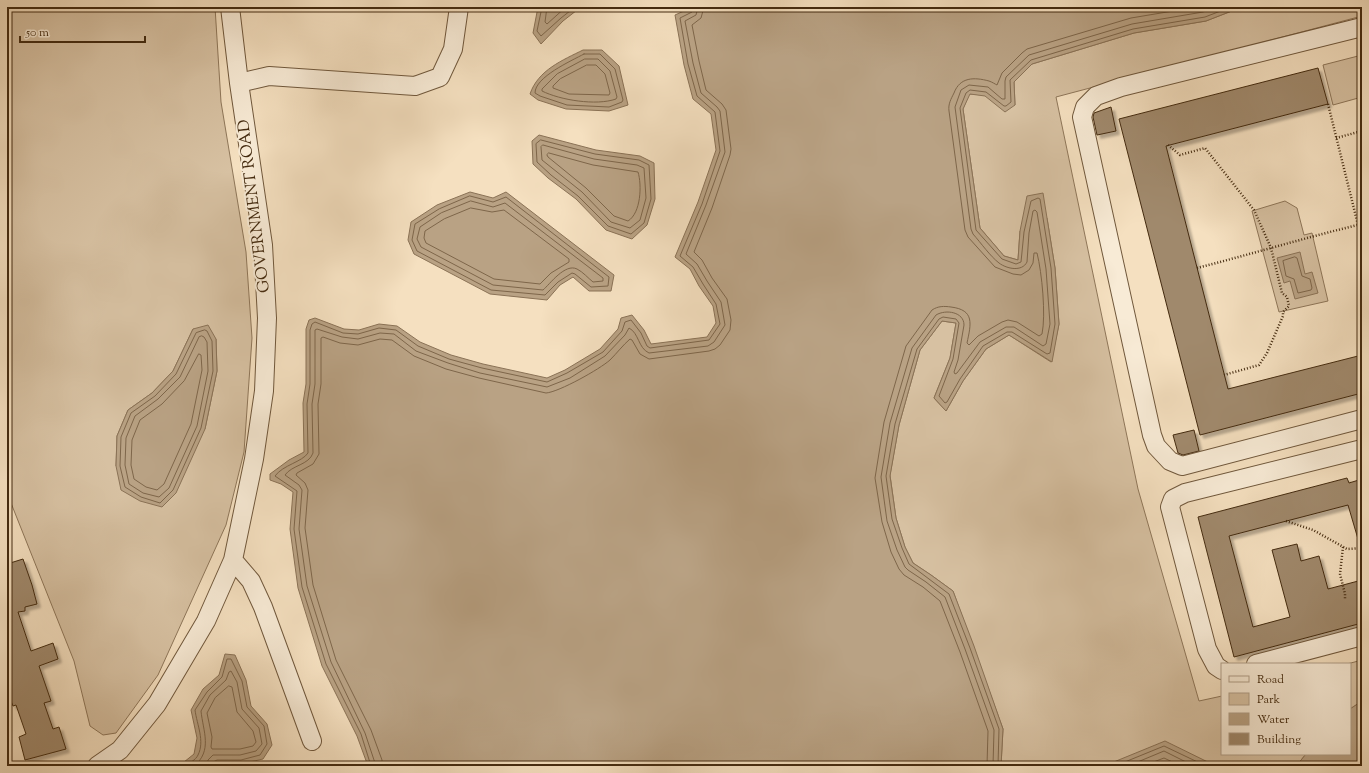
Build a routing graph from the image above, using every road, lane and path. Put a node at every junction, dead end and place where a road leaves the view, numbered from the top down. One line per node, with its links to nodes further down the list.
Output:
1 (230, 7): 4 (street, GOVERNMENT ROAD)
2 (459, 7): 4 (street)
3 (1362, 27): 15 (street)
4 (239, 83): 20 (street, GOVERNMENT ROAD)
5 (1328, 104): 7 (path)
6 (1362, 131): 7 (path)
7 (1336, 138): 10 (path)
8 (1168, 145): 12 (path)
9 (1362, 224): 10 (path)
10 (1358, 225): 11 (path); 12 (path)
11 (1362, 241)
12 (1271, 248): 13 (path); 14 (path)
13 (1197, 268)
14 (1224, 375)
15 (1362, 420)
16 (1362, 449): 24 (street)
17 (1286, 521): 18 (path)
18 (1342, 547): 19 (path); 21 (path)
19 (1362, 548)
20 (232, 560): 25 (street); 26 (street, GOVERNMENT ROAD)
21 (1345, 600)
22 (1362, 636): 23 (street)
23 (1260, 663)
24 (1221, 669)
25 (312, 741)
26 (97, 766)

